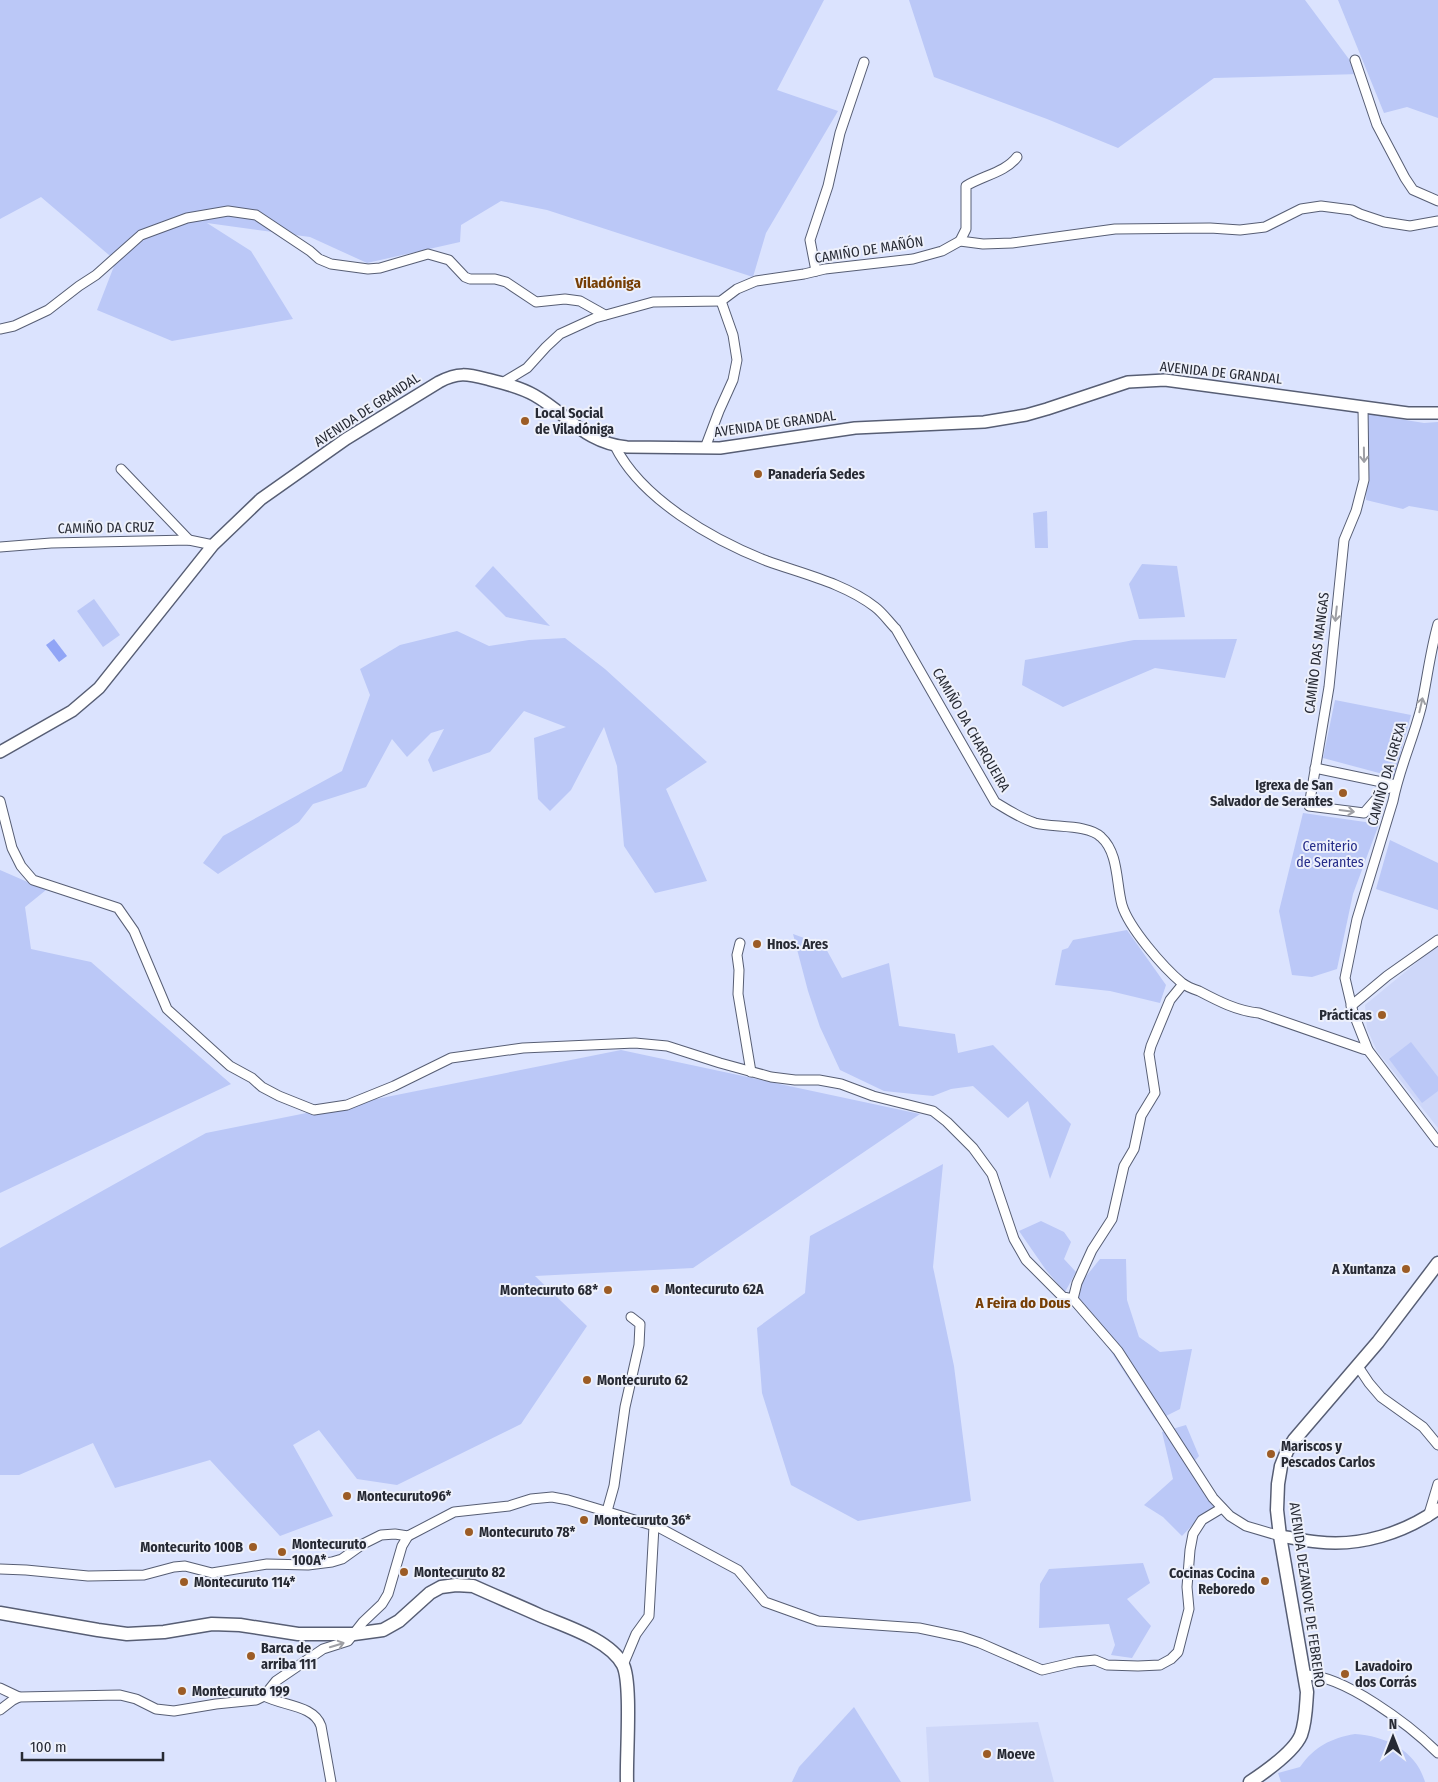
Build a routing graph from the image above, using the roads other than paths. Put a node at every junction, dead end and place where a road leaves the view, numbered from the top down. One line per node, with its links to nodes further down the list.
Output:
1 (1355, 60): 4 (street)
2 (864, 62): 7 (street)
3 (1017, 157): 6 (street)
4 (1438, 201)
5 (1438, 222): 6 (street)
6 (960, 241): 7 (street, CAMIÑO DE MAÑÓN)
7 (816, 271): 8 (street, CAMIÑO DE MAÑÓN)
8 (721, 301): 9 (street); 15 (street)
9 (605, 316): 10 (street); 11 (street)
10 (0, 329)
11 (502, 383): 14 (street, AVENIDA DE GRANDAL); 18 (street, AVENIDA DE GRANDAL)
12 (1363, 407): 13 (street, AVENIDA DE GRANDAL); 15 (street, AVENIDA DE GRANDAL); 22 (street, CAMIÑO DAS MANGAS, one-way to 22)
13 (1438, 413)
14 (615, 446): 15 (street, AVENIDA DE GRANDAL); 27 (street, CAMIÑO DA CHARQUEIRA)
15 (706, 448)
16 (121, 469): 17 (street)
17 (190, 540): 18 (street, CAMIÑO DA CRUZ); 19 (street, CAMIÑO DA CRUZ)
18 (213, 545): 21 (street, AVENIDA DE GRANDAL)
19 (0, 547)
20 (1438, 624): 23 (street, CAMIÑO DA IGREXA, one-way to 20)
21 (0, 752)
22 (1315, 768): 23 (street); 23 (street, CAMIÑO DAS MANGAS, one-way to 23)
23 (1396, 785): 28 (street, CAMIÑO DA IGREXA)
24 (0, 801): 30 (street)
25 (1438, 940): 28 (street)
26 (740, 942): 30 (street)
27 (1183, 984): 29 (street, CAMIÑO DA CHARQUEIRA); 33 (street)
28 (1351, 1006): 29 (street, CAMIÑO DA IGREXA)
29 (1368, 1050): 31 (street, CAMIÑO DA IGREXA)
30 (751, 1072): 33 (street)
31 (1438, 1142)
32 (1438, 1263): 35 (main road, AVENIDA DEZANOVE DE FEBREIRO)
33 (1073, 1299): 38 (street)
34 (631, 1317): 40 (street)
35 (1357, 1365): 36 (street); 44 (main road, AVENIDA DEZANOVE DE FEBREIRO)
36 (1438, 1445)
37 (1438, 1484): 41 (street)
38 (1222, 1508): 42 (street); 44 (street)
39 (1438, 1509): 41 (street)
40 (607, 1511): 42 (street); 43 (street)
41 (1428, 1516): 44 (street)
42 (654, 1526): 48 (street)
43 (408, 1536): 45 (street); 47 (street)
44 (1280, 1536): 49 (main road, AVENIDA DEZANOVE DE FEBREIRO)
45 (0, 1570)
46 (0, 1613): 47 (main road)
47 (354, 1634): 48 (main road); 51 (street, one-way to 47)
48 (623, 1665): 56 (main road)
49 (1304, 1675): 54 (street); 57 (main road, AVENIDA DEZANOVE DE FEBREIRO)
50 (0, 1688): 52 (street)
51 (264, 1696): 52 (street); 55 (street)
52 (19, 1697): 53 (street)
53 (0, 1710)
54 (1438, 1753)
55 (331, 1782)
56 (627, 1782)
57 (1250, 1782)

